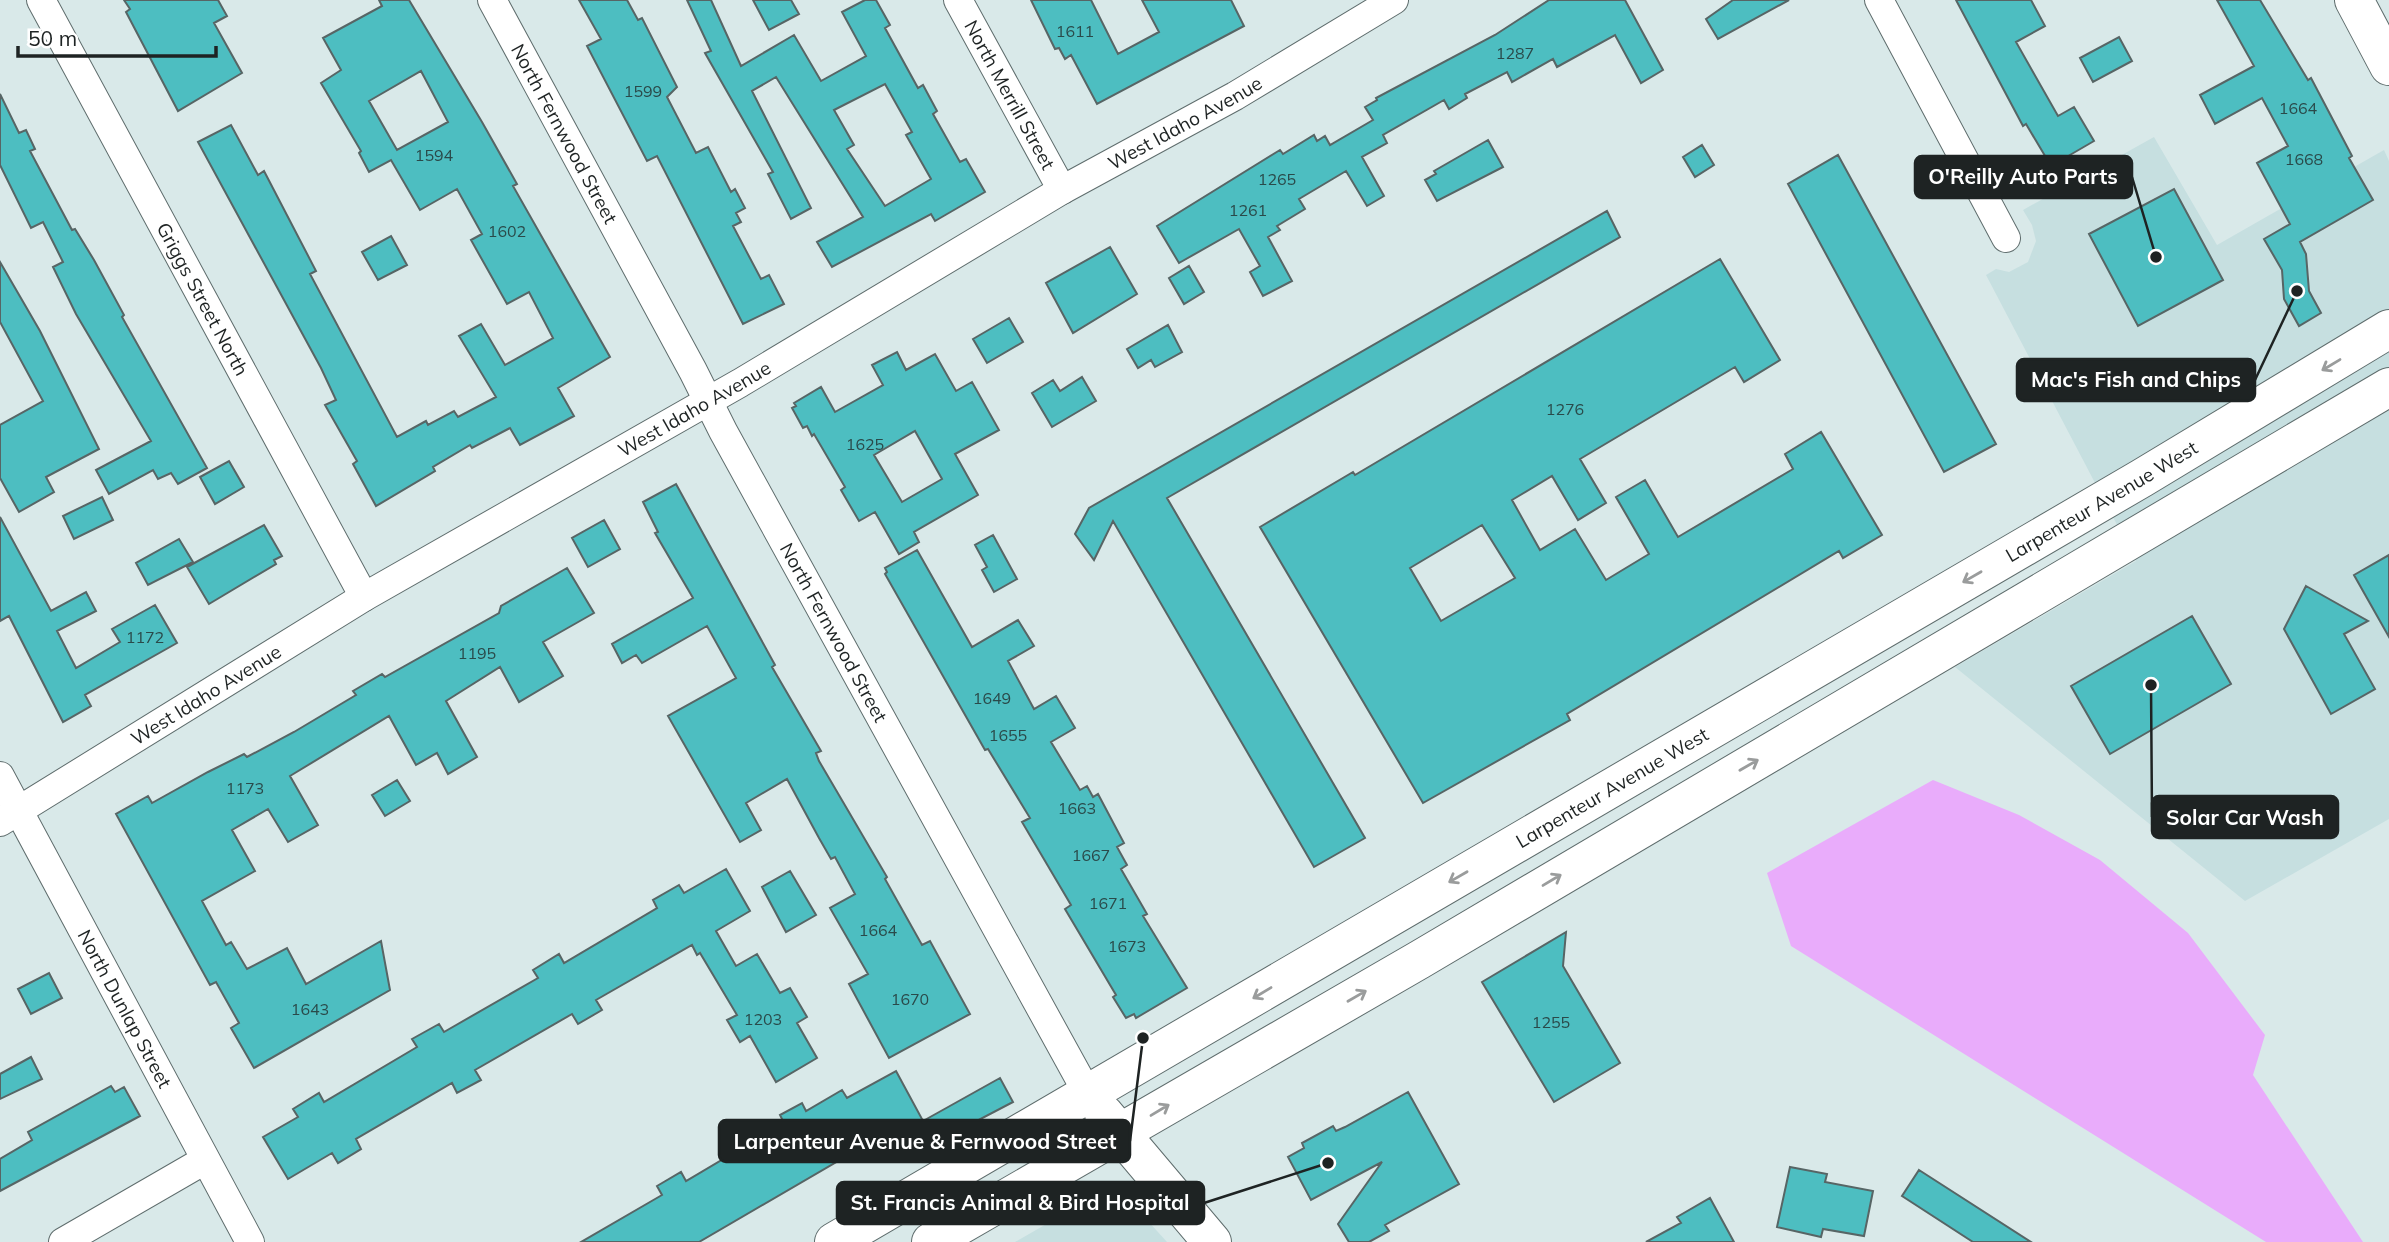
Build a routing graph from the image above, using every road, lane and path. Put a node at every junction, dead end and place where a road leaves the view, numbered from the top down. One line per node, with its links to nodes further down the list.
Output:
1 (41, 0): 13 (street, Griggs Street North)
2 (492, 0): 12 (street, North Fernwood Street)
3 (958, 0): 8 (street, North Merrill Street)
4 (1394, 0): 8 (street, West Idaho Avenue)
5 (1879, 0): 9 (street)
6 (2354, 0): 7 (main road)
7 (2389, 66)
8 (1062, 190): 12 (street, West Idaho Avenue)
9 (2006, 238)
10 (2389, 329): 16 (main road, Larpenteur Avenue West, one-way to 16)
11 (2389, 387): 17 (main road, one-way to 11)
12 (707, 400): 13 (street, West Idaho Avenue); 16 (street, North Fernwood Street)
13 (364, 597): 15 (street, West Idaho Avenue)
14 (0, 776): 15 (street, North Dunlap Street)
15 (9, 817): 18 (street, North Dunlap Street)
16 (1089, 1096): 17 (main road, North Fernwood Street); 21 (main road, Larpenteur Avenue West)
17 (1120, 1134): 22 (main road); 23 (main road, North Fernwood Street)
18 (205, 1160): 19 (street); 20 (street, North Dunlap Street)
19 (62, 1242)
20 (250, 1242)
21 (834, 1242)
22 (931, 1242)
23 (1212, 1242)

